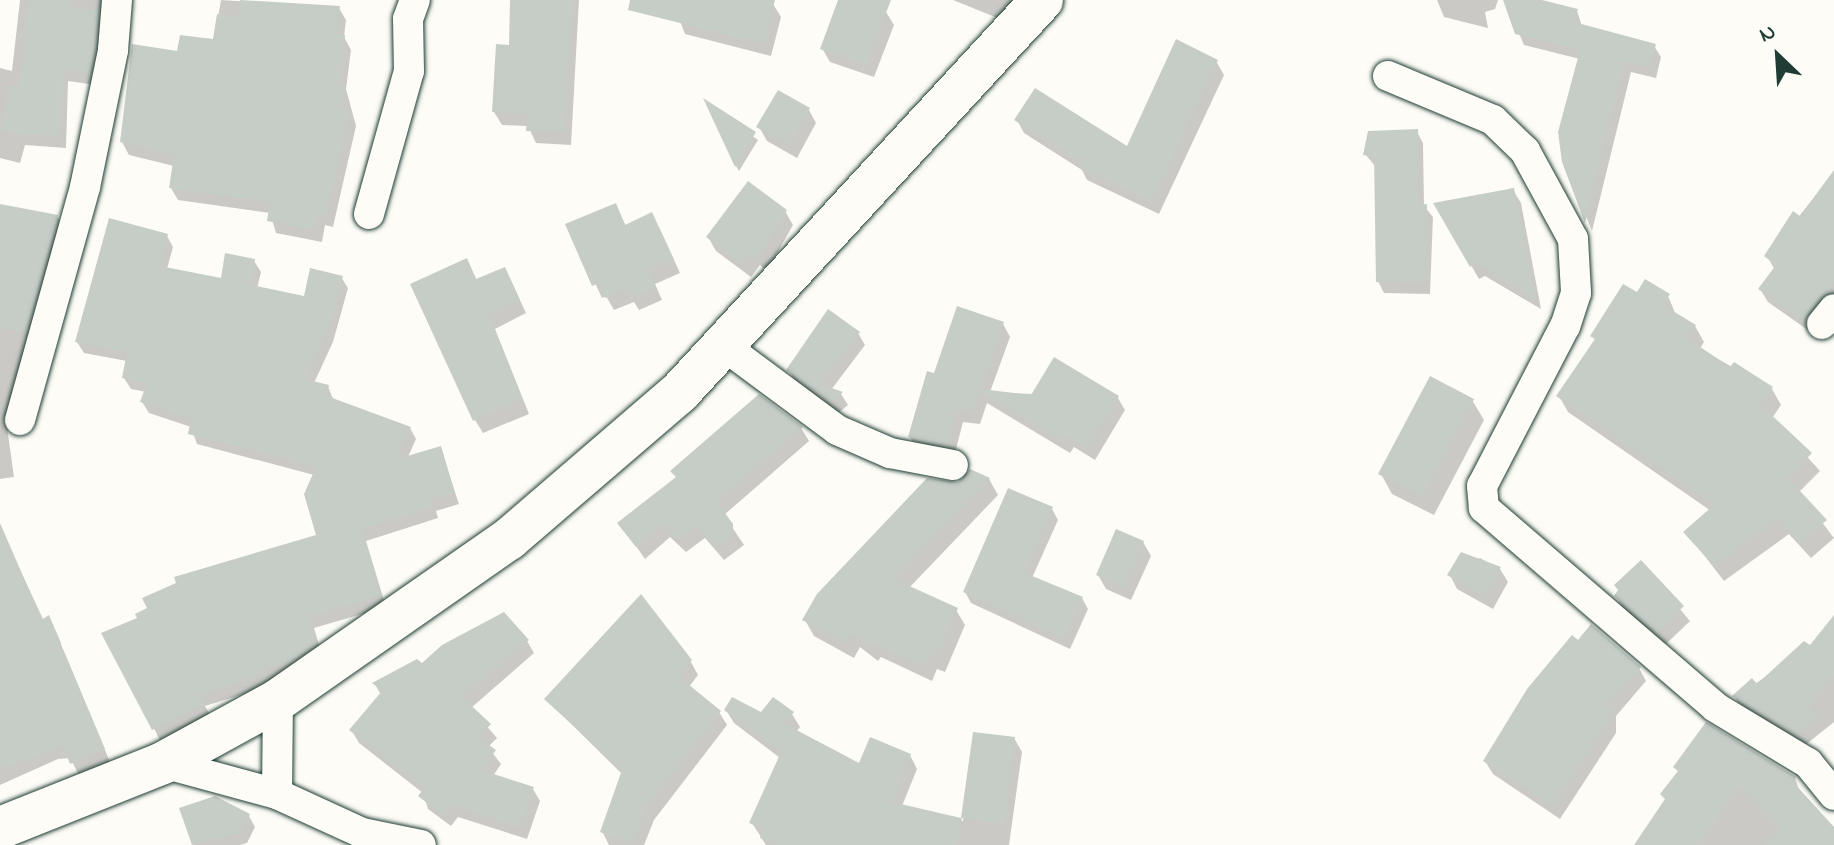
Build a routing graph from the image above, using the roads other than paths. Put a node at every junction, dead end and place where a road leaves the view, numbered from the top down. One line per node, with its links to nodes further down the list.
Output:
1 (117, 0): 7 (street)
2 (415, 0): 5 (street)
3 (1042, 0): 6 (street)
4 (1388, 76): 12 (street)
5 (369, 214)
6 (724, 346): 8 (street); 9 (street)
7 (20, 420)
8 (953, 465)
9 (278, 700): 10 (street); 11 (street)
10 (163, 763): 11 (street); 13 (street)
11 (277, 794): 14 (street)
12 (1834, 795)
13 (0, 828)
14 (421, 845)

